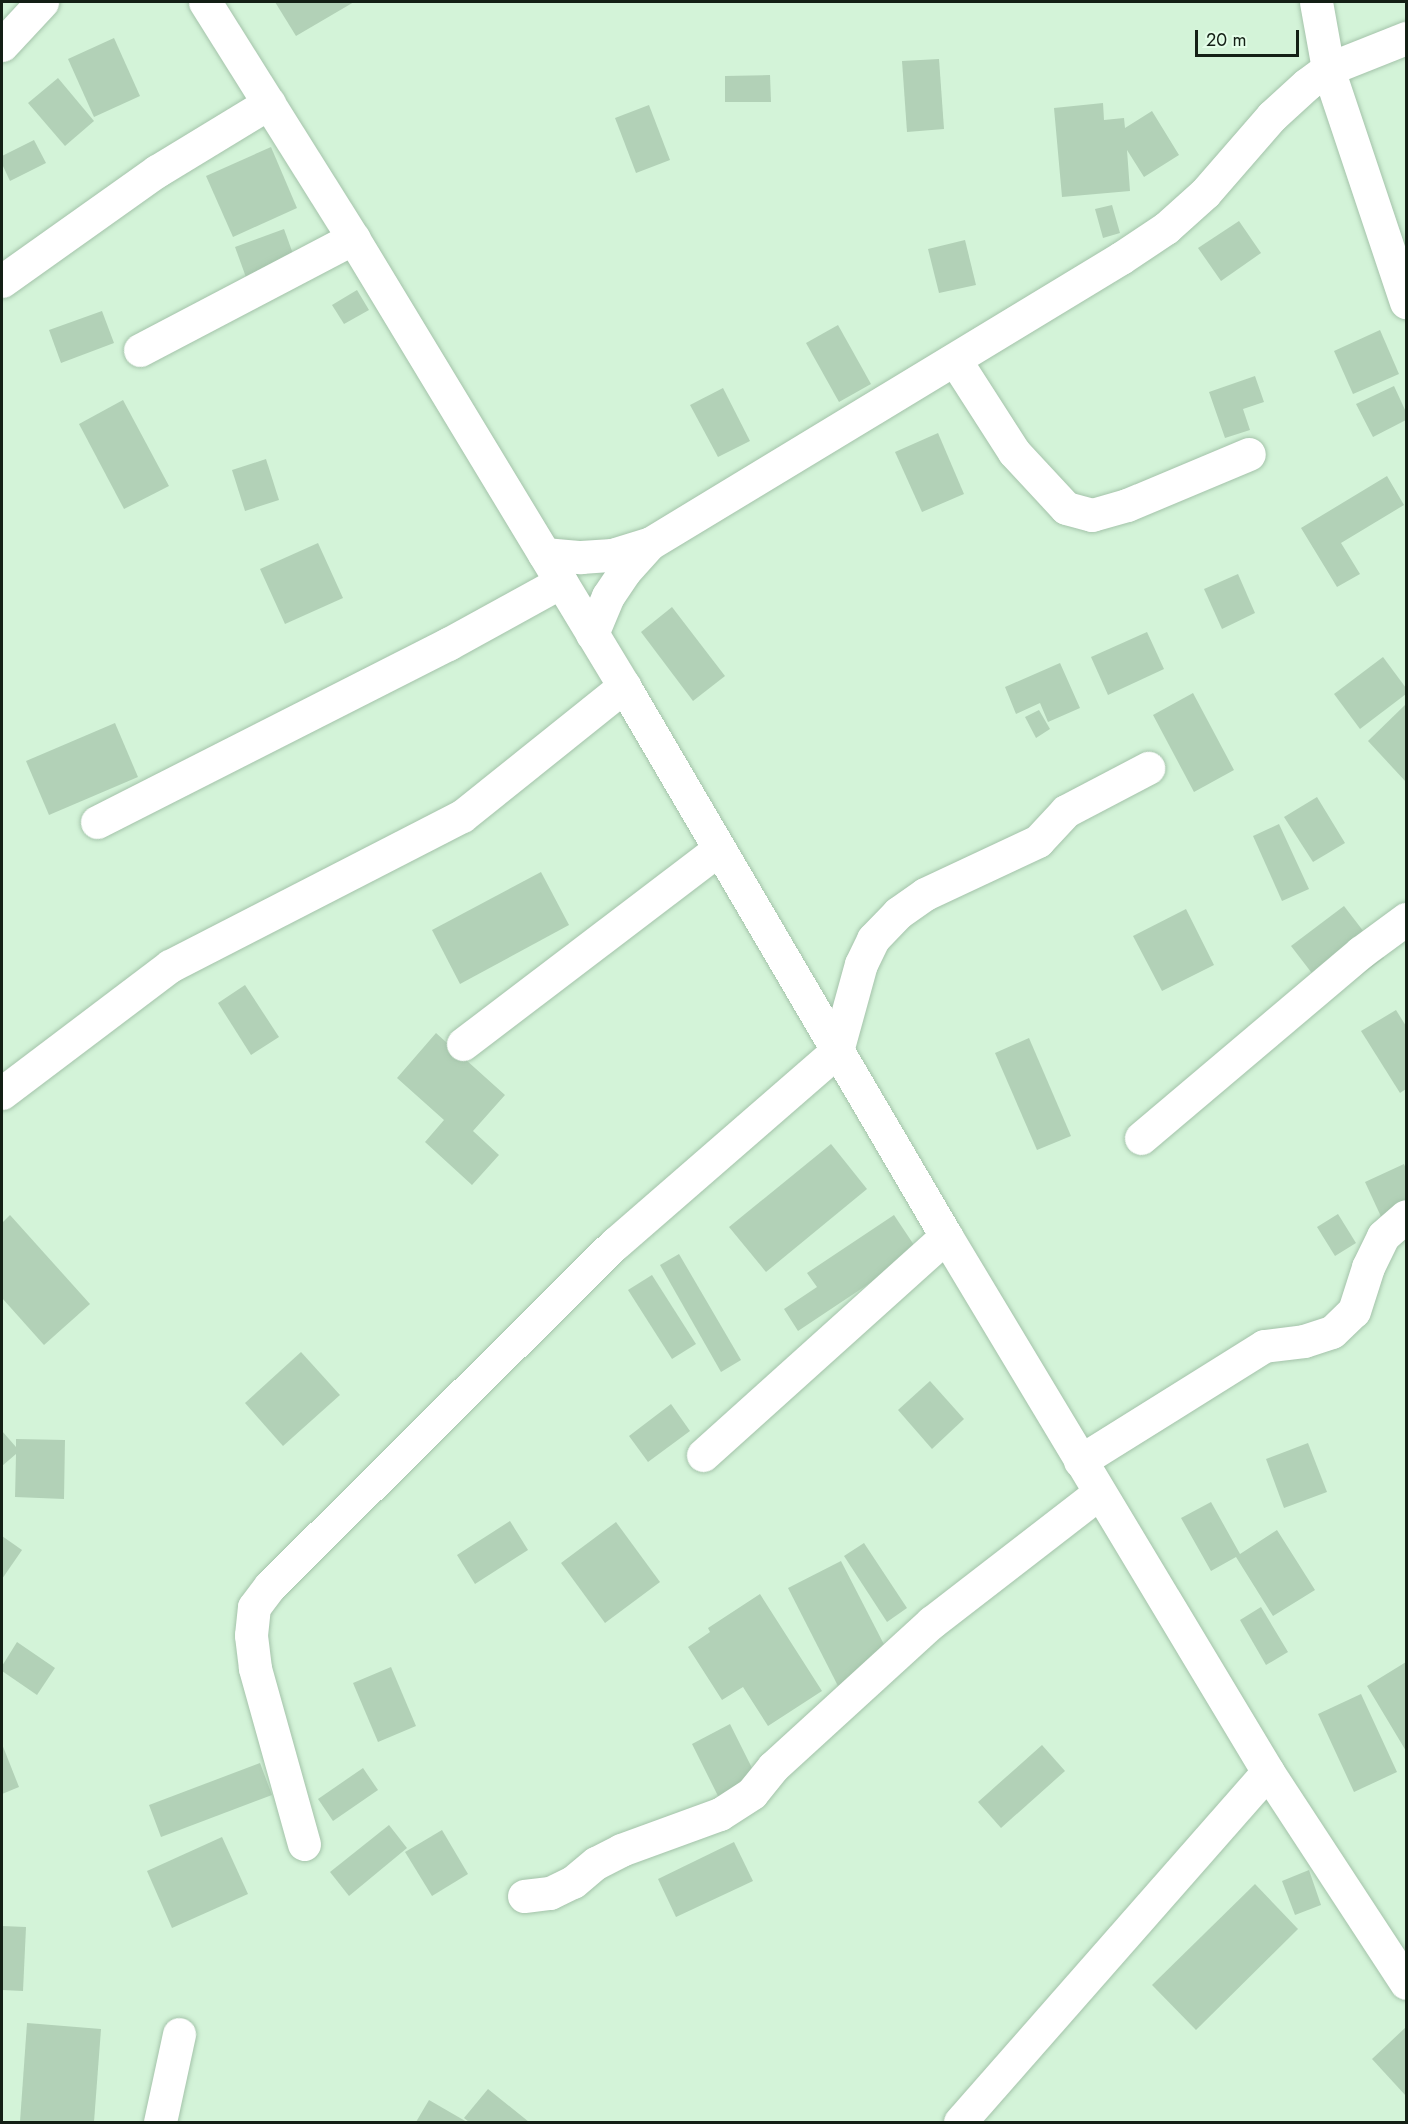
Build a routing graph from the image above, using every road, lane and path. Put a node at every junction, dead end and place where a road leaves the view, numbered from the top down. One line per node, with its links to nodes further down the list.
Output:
1 (42, 2): 5 (street)
2 (205, 2): 7 (street)
3 (1316, 2): 6 (street)
4 (1407, 38): 6 (street)
5 (2, 45)
6 (1328, 69): 10 (street); 12 (street)
7 (269, 103): 8 (street); 9 (street)
8 (353, 238): 11 (street); 15 (street)
9 (2, 281)
10 (1407, 302)
11 (140, 350)
12 (955, 360): 13 (street); 14 (street)
13 (1249, 454)
14 (649, 544): 15 (street); 17 (street)
15 (544, 554): 16 (street)
16 (561, 582): 17 (street); 20 (street)
17 (592, 634): 18 (street)
18 (624, 686): 21 (street); 25 (street)
19 (1148, 768): 24 (street)
20 (97, 822)
21 (718, 850): 23 (street); 24 (street)
22 (1407, 919): 26 (street)
23 (463, 1044)
24 (837, 1051): 28 (street); 33 (street)
25 (2, 1093)
26 (1141, 1138)
27 (1407, 1216): 30 (street)
28 (946, 1236): 29 (street); 30 (street)
29 (703, 1455)
30 (1080, 1461): 31 (street)
31 (1099, 1493): 32 (street); 34 (street)
32 (1268, 1772): 35 (street); 38 (street)
33 (304, 1844)
34 (524, 1896)
35 (1407, 1983)
36 (179, 2034): 37 (street)
37 (160, 2122)
38 (960, 2122)

